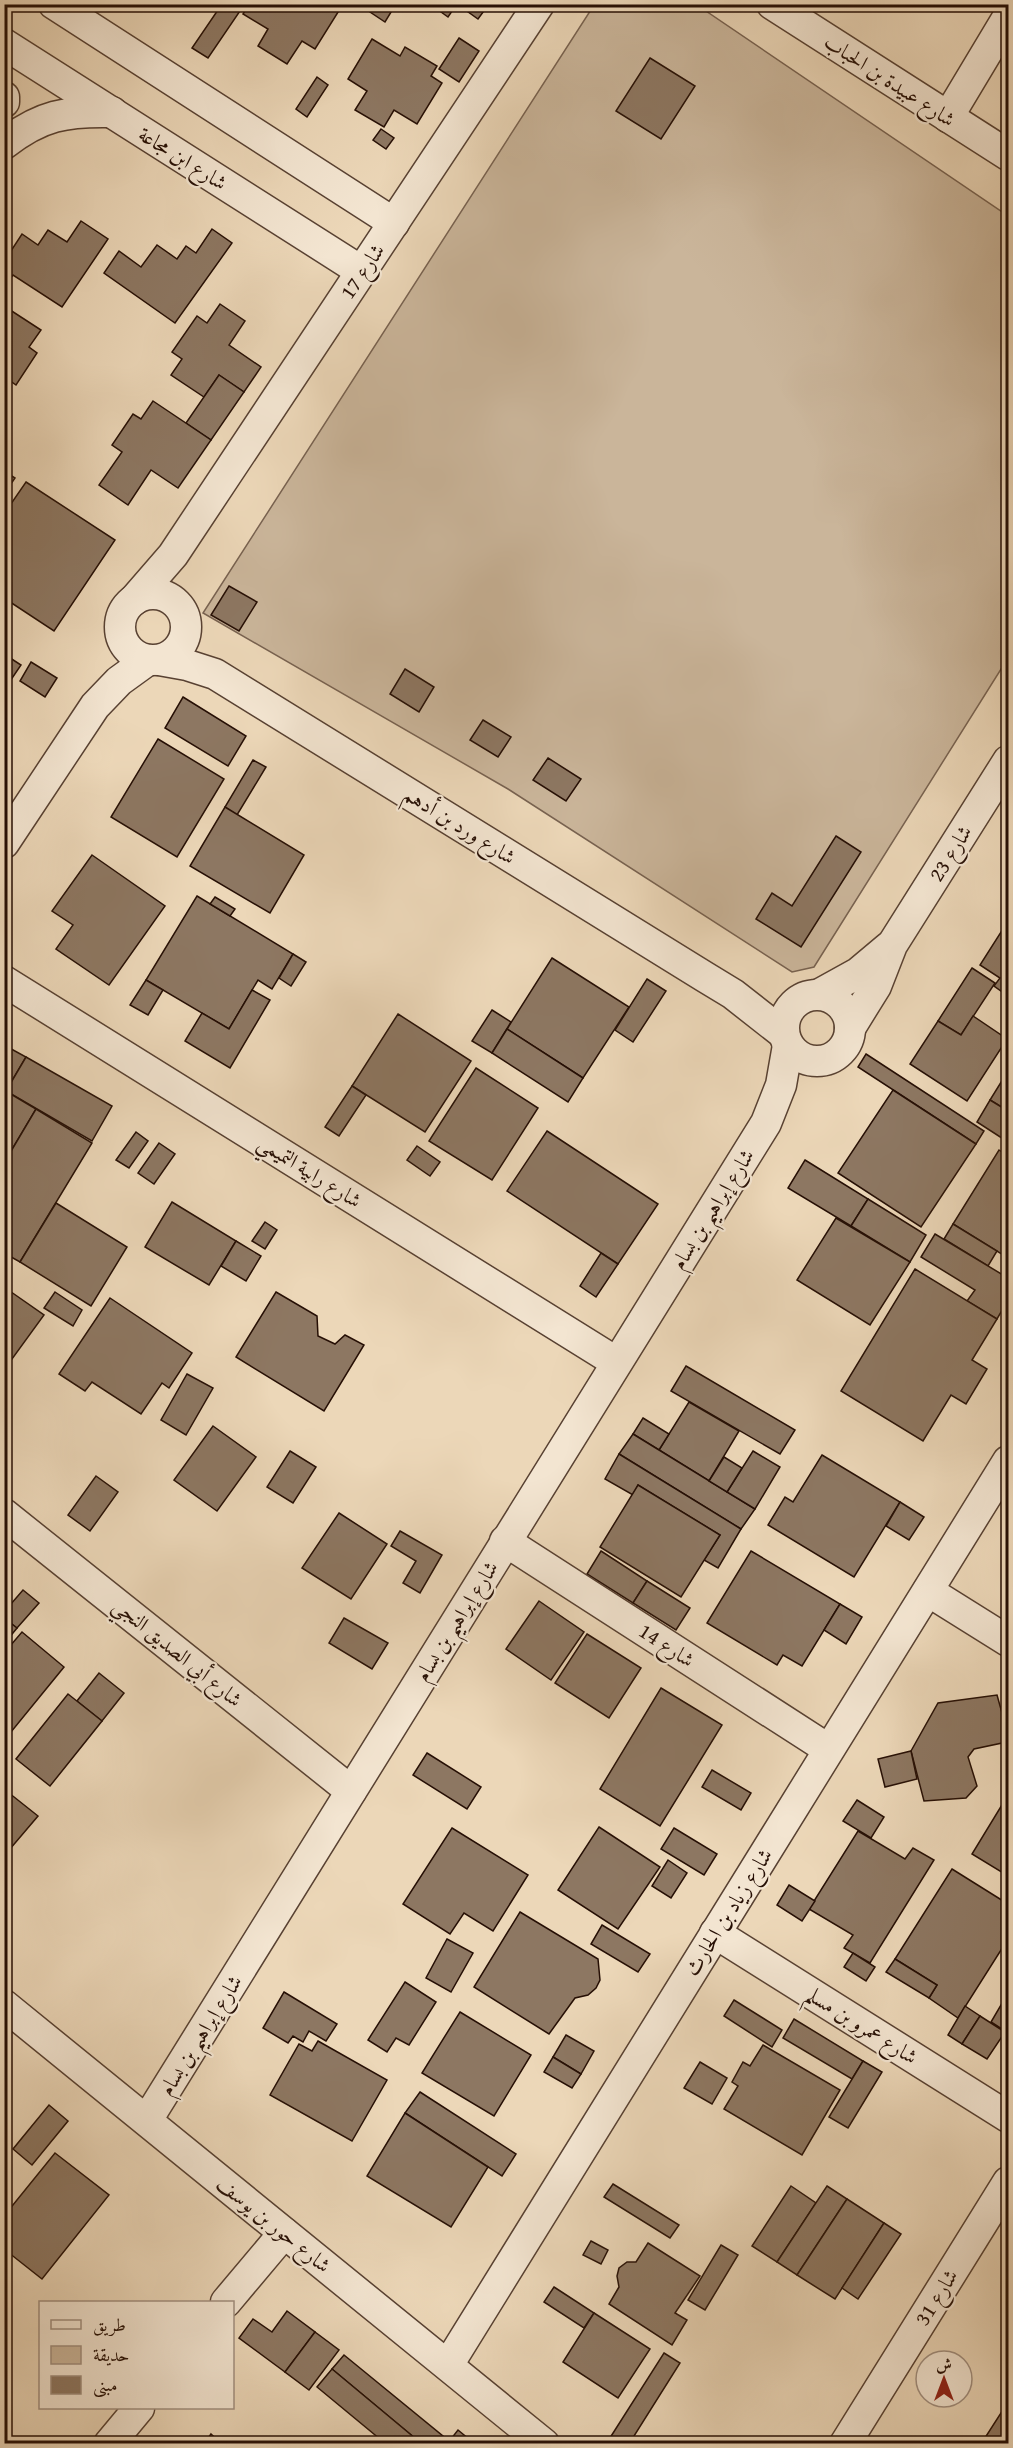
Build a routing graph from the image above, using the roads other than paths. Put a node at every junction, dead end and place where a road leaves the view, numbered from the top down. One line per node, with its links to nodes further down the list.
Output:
1 (54, 4): 12 (street)
2 (539, 4): 12 (street, شارع 17)
3 (772, 4): 9 (street, شارع عبيدة بن الحباب)
4 (1008, 17): 9 (street)
5 (4, 44): 8 (street, شارع ابن مجاعة)
6 (4, 97): 7 (street)
7 (4, 102)
8 (112, 112): 10 (street); 13 (street, شارع ابن مجاعة)
9 (948, 117): 11 (street, شارع عبيدة بن الحباب)
10 (4, 144)
11 (1008, 155)
12 (394, 223): 13 (street, شارع 17)
13 (361, 271): 14 (street, شارع 17)
14 (184, 538): 15 (street, شارع 17); 16 (street, شارع 17)
15 (134, 600): 16 (street); 17 (street)
16 (183, 620): 18 (street); 19 (street, شارع ورد بن أدهم)
17 (120, 633): 18 (street); 20 (street)
18 (153, 660): 19 (street, شارع ورد بن أدهم); 20 (street)
19 (215, 674): 24 (street, شارع ورد بن أدهم)
20 (94, 706): 22 (street)
21 (1008, 760): 23 (street, شارع 23)
22 (4, 843)
23 (892, 945): 26 (street, شارع 23); 27 (street, شارع 23)
24 (705, 977): 26 (street, شارع ورد بن أدهم); 28 (street, شارع ورد بن أدهم)
25 (4, 981): 31 (street, شارع رابية التميمي)
26 (809, 997): 27 (street); 28 (street)
27 (850, 1028): 29 (street)
28 (786, 1039): 29 (street); 30 (street, شارع إبراهيم بن بسام)
29 (823, 1061): 30 (street, شارع إبراهيم بن بسام)
30 (766, 1123): 31 (street, شارع إبراهيم بن بسام)
31 (616, 1362): 34 (street, شارع إبراهيم بن بسام)
32 (1008, 1461): 35 (street, شارع زياد بن الحارث)
33 (4, 1514): 38 (street, شارع أبي الصديق النجي)
34 (505, 1541): 37 (street, شارع 14); 38 (street, شارع إبراهيم بن بسام)
35 (928, 1591): 36 (street); 37 (street, شارع زياد بن الحارث)
36 (1008, 1641)
37 (828, 1749): 39 (street, شارع زياد بن الحارث)
38 (351, 1791): 42 (street, شارع إبراهيم بن بسام)
39 (715, 1933): 41 (street, شارع عمرو بن مسلم); 46 (street, شارع زياد بن الحارث)
40 (4, 2005): 42 (street, شارع حور بن يوسف)
41 (1008, 2116)
42 (147, 2120): 44 (street, شارع حور بن يوسف)
43 (1008, 2182): 50 (street, شارع 31)
44 (284, 2233): 45 (street); 46 (street, شارع حور بن يوسف)
45 (227, 2301)
46 (448, 2365): 49 (street, شارع حور بن يوسف)
47 (138, 2409): 48 (street)
48 (109, 2444)
49 (544, 2444)
50 (845, 2444)

